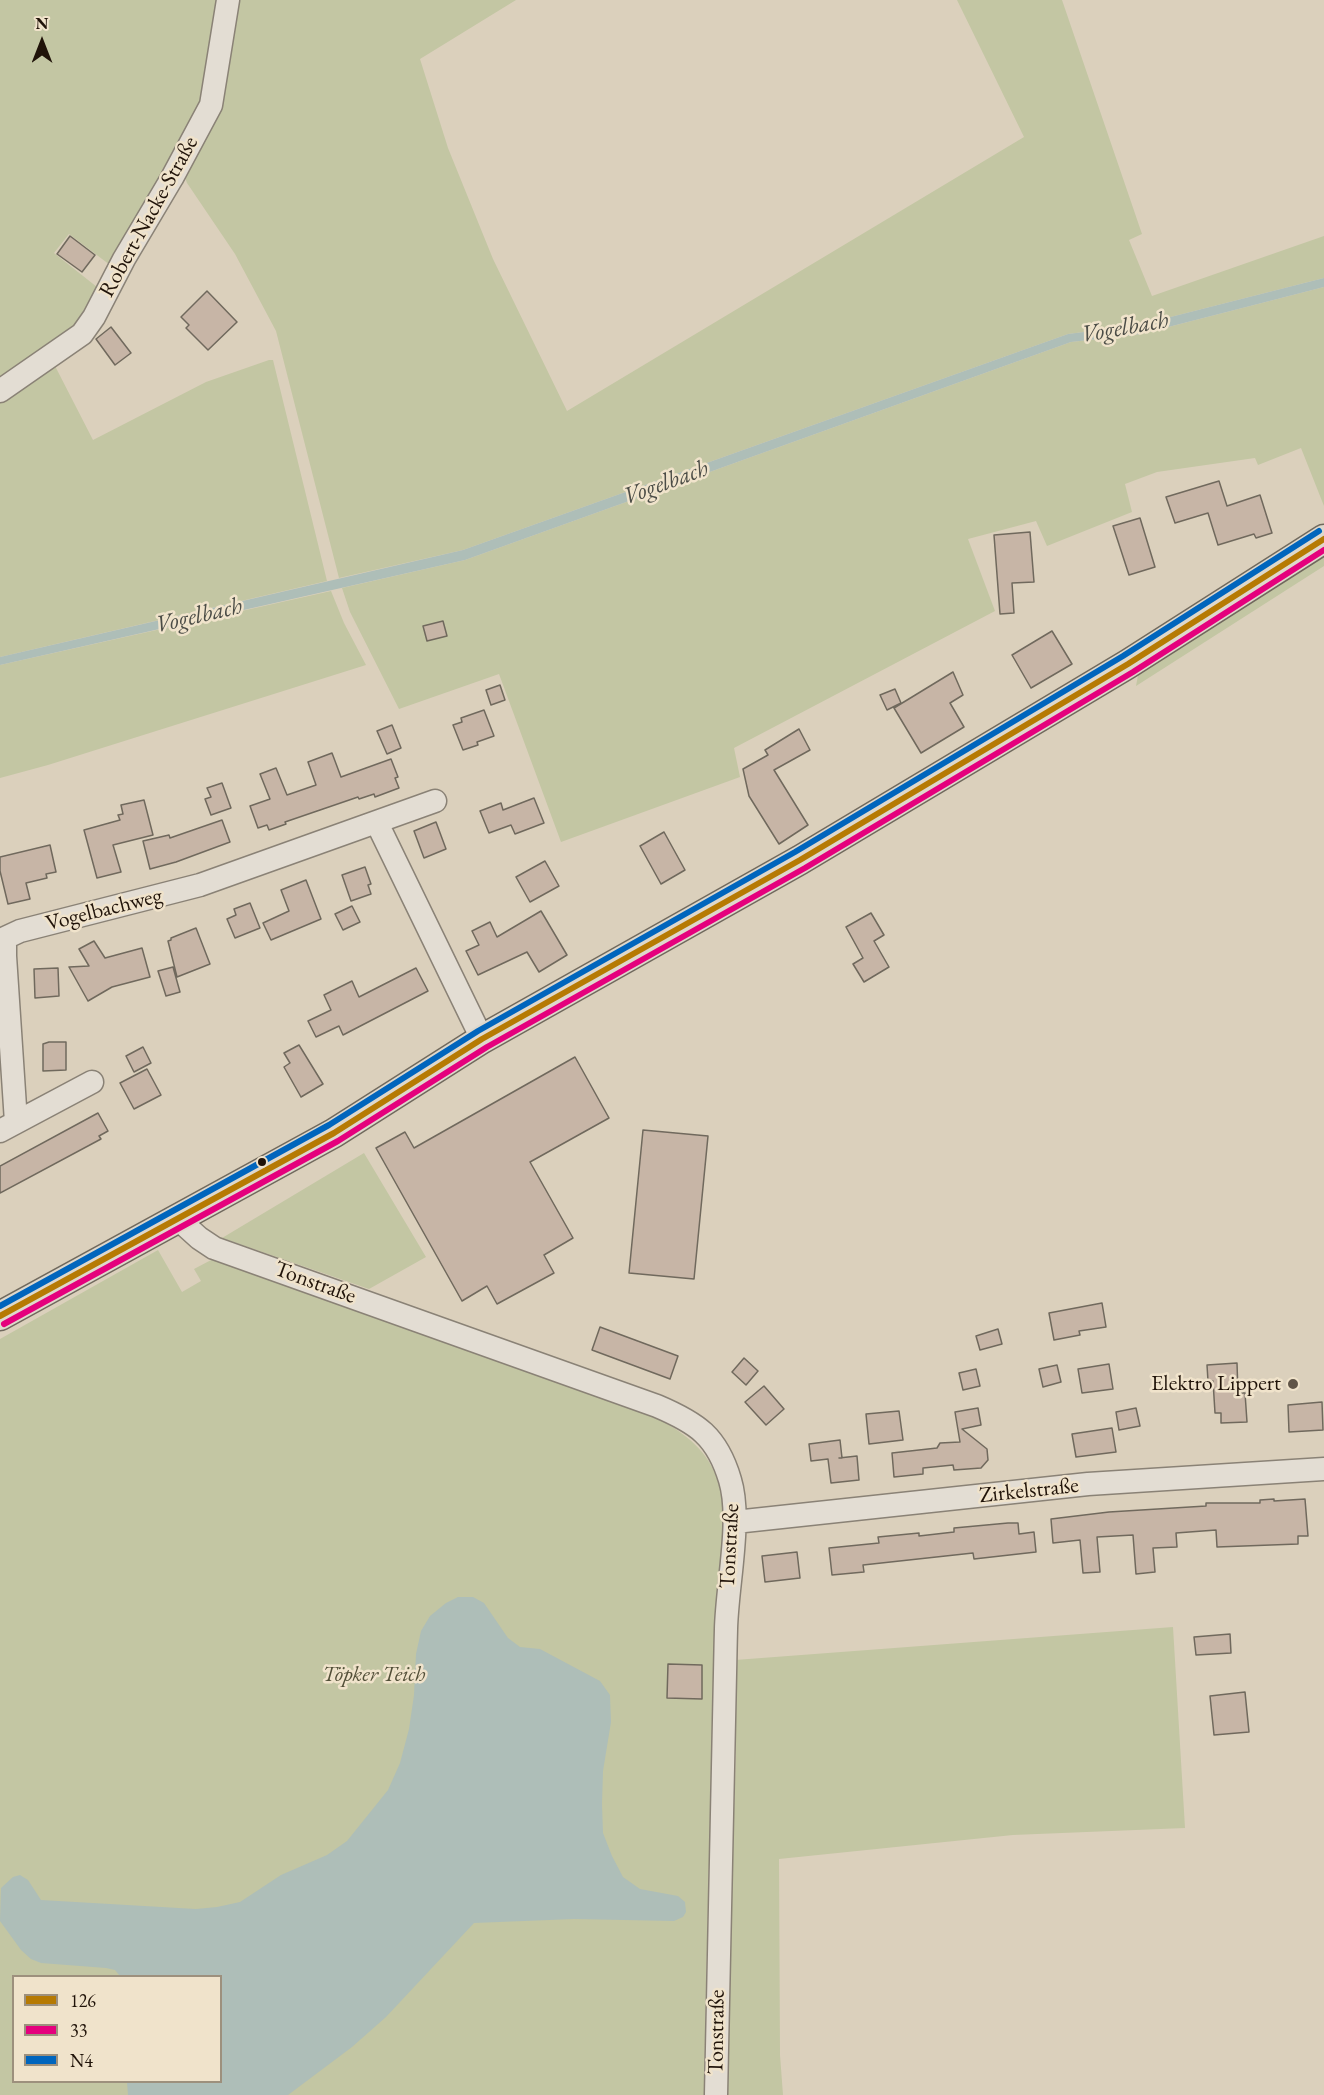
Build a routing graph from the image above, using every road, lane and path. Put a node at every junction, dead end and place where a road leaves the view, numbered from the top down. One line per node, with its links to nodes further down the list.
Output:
1 (228, 0): 2 (street, Robert-Nacke-Straße)
2 (0, 391)
3 (1324, 539): 6 (main road)
4 (435, 801): 5 (street, Vogelbachweg)
5 (377, 823): 6 (street); 8 (street, Vogelbachweg)
6 (482, 1039): 9 (main road)
7 (92, 1082): 8 (street, Vogelbachweg)
8 (8, 1126)
9 (178, 1219): 10 (main road); 12 (street, Tonstraße)
10 (0, 1316)
11 (1324, 1469): 12 (street, Zirkelstraße)
12 (735, 1522): 13 (street, Tonstraße)
13 (716, 2095)

